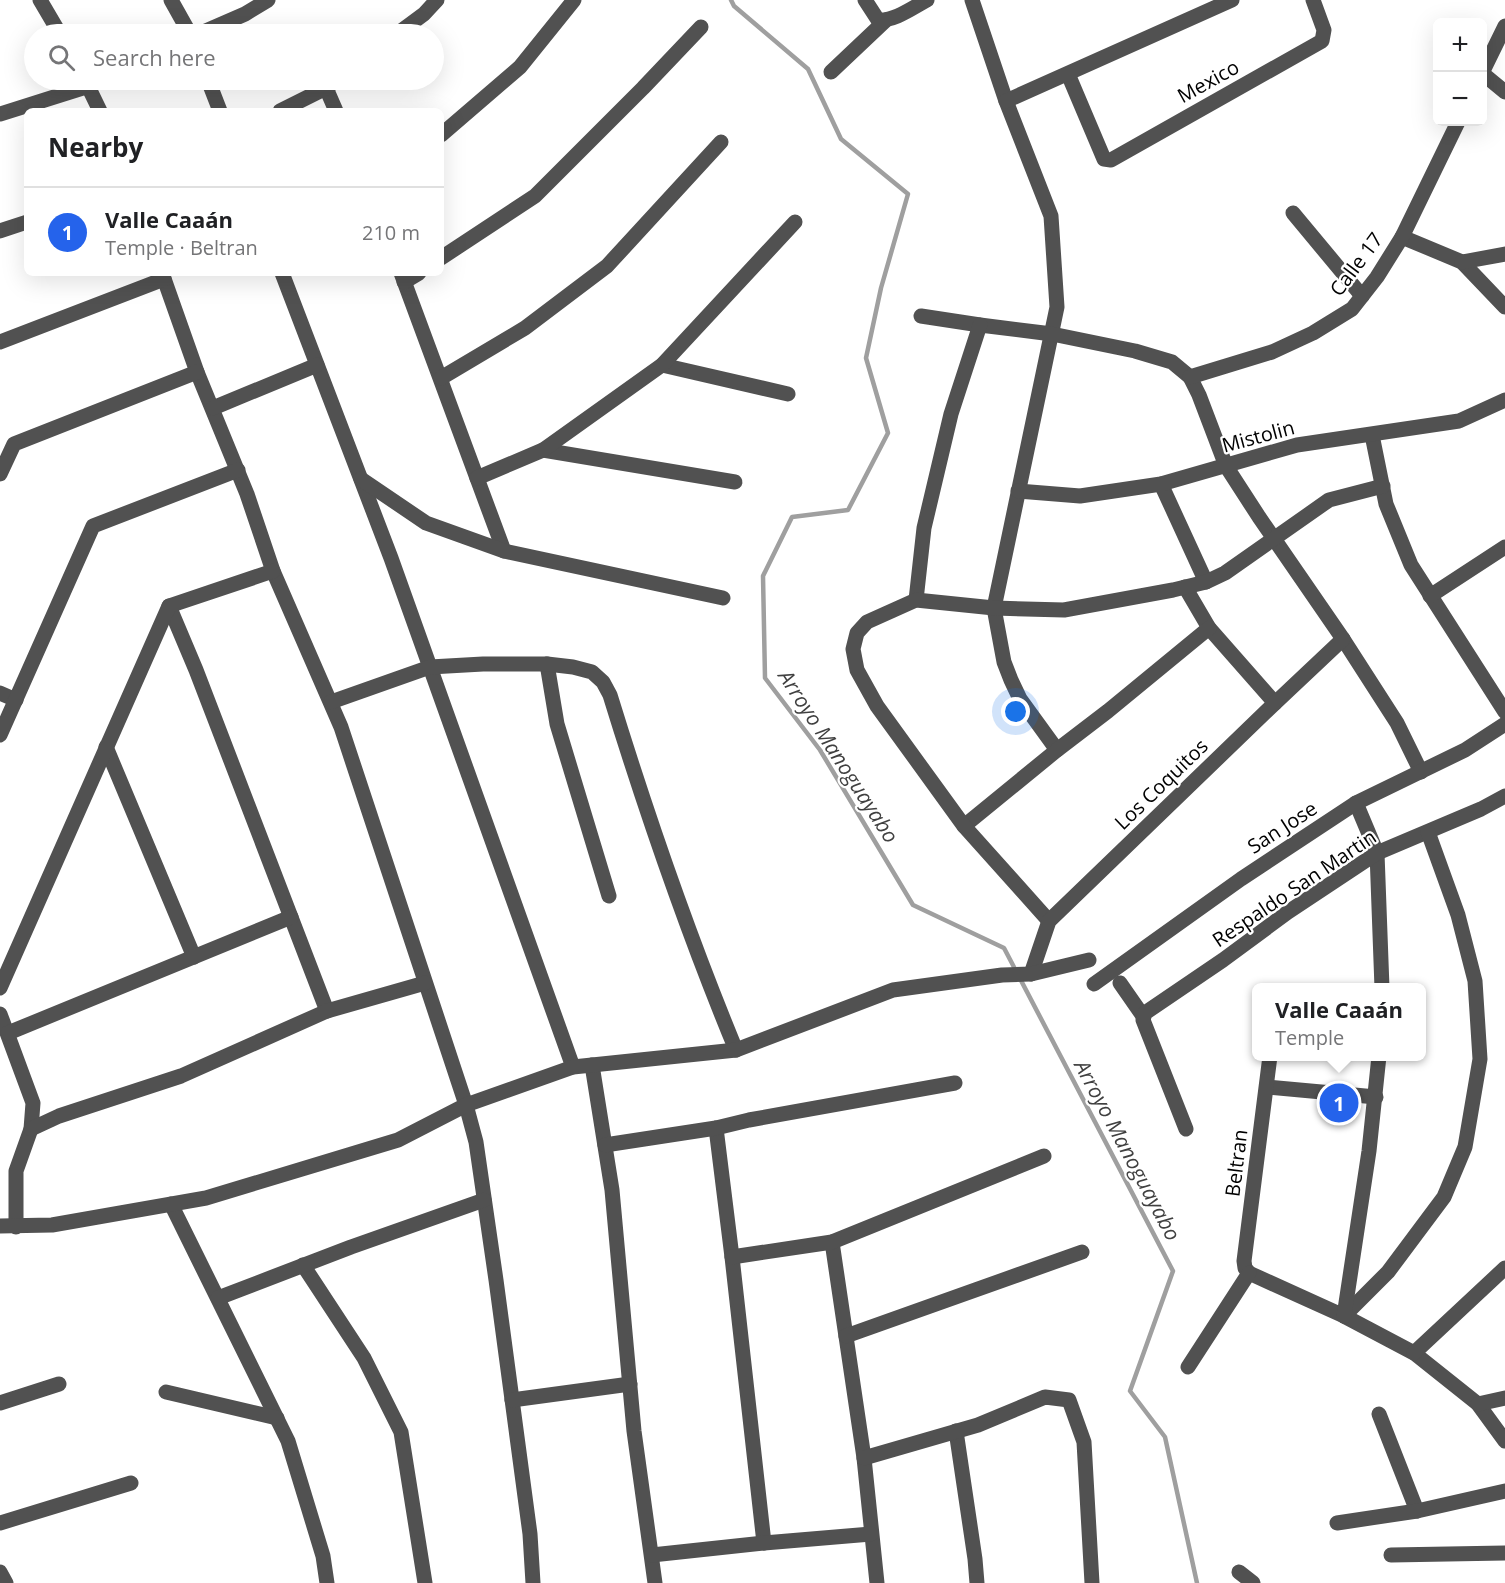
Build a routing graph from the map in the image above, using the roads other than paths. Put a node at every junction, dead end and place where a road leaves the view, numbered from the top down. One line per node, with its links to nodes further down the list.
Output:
1 (40, 0): 12 (street)
2 (171, 0): 13 (street)
3 (268, 0): 14 (street)
4 (437, 0): 15 (street)
5 (573, 0): 35 (street)
6 (865, 0): 11 (street)
7 (927, 0): 11 (street)
8 (972, 0): 28 (street)
9 (1232, 0): 20 (street)
10 (1313, 0): 20 (street, Mexico)
11 (882, 20): 18 (street)
12 (54, 24)
13 (184, 24)
14 (222, 24)
15 (410, 24)
16 (1505, 26): 19 (street)
17 (701, 27): 43 (street)
18 (831, 72)
19 (1482, 72)
20 (1068, 74): 28 (street)
21 (1487, 77): 22 (street)
22 (1503, 88)
23 (69, 90): 33 (street)
24 (94, 90): 29 (street)
25 (212, 90): 30 (street)
26 (320, 90): 31 (street)
27 (332, 90): 32 (street)
28 (1006, 101): 52 (street)
29 (99, 108)
30 (219, 108)
31 (286, 108)
32 (335, 108)
33 (0, 114)
34 (1456, 126): 41 (street, Calle 17)
35 (444, 132)
36 (721, 142): 58 (street)
37 (1293, 213): 48 (street)
38 (795, 222): 55 (street)
39 (24, 223): 40 (street)
40 (0, 231)
41 (1402, 237): 44 (street); 48 (street, Calle 17)
42 (1505, 254): 44 (street)
43 (444, 256)
44 (1462, 262): 49 (street)
45 (163, 276): 53 (street); 56 (street)
46 (283, 276): 54 (street)
47 (403, 278): 58 (street)
48 (1362, 296): 57 (street, Calle 17)
49 (1505, 307)
50 (921, 315): 51 (street)
51 (980, 325): 52 (street); 81 (street)
52 (1052, 334): 57 (street); 72 (street)
53 (0, 342)
54 (317, 365): 61 (street); 68 (street)
55 (662, 365): 59 (street); 63 (street)
56 (197, 372): 61 (street); 66 (street)
57 (1190, 376): 64 (street)
58 (441, 378): 67 (street)
59 (788, 394)
60 (1505, 400): 62 (street, Mistolin)
61 (213, 408): 65 (street)
62 (1372, 435): 64 (street, Mistolin); 71 (street)
63 (543, 450): 67 (street); 69 (street)
64 (1226, 466): 70 (street, Mistolin); 73 (street)
65 (238, 470): 76 (street); 89 (street)
66 (0, 474)
67 (477, 478): 75 (street)
68 (361, 479): 75 (street); 87 (street)
69 (735, 482)
70 (1161, 484): 72 (street, Mistolin); 77 (street)
71 (1383, 486): 73 (street); 79 (street)
72 (1018, 491): 83 (street)
73 (1274, 539): 77 (street); 85 (street)
74 (1505, 547): 79 (street)
75 (504, 551): 80 (street)
76 (273, 571): 82 (street); 90 (street)
77 (1206, 582): 78 (street)
78 (1185, 587): 83 (street); 84 (street)
79 (1430, 596): 92 (street)
80 (723, 598)
81 (916, 600): 83 (street); 100 (street)
82 (169, 606): 95 (street); 104 (street)
83 (994, 608): 96 (street)
84 (1209, 628): 91 (street); 96 (street)
85 (1343, 639): 91 (street, Los Coquitos); 97 (street)
86 (547, 664): 87 (street); 103 (street); 118 (street)
87 (430, 667): 90 (street); 122 (street)
88 (0, 693): 89 (street)
89 (16, 700): 94 (street)
90 (331, 702): 109 (street)
91 (1275, 703): 105 (street, Los Coquitos)
92 (1505, 712)
93 (1505, 724): 97 (street, San Jose)
94 (0, 735)
95 (106, 747): 106 (street); 113 (street)
96 (1057, 750): 100 (street)
97 (1421, 772): 99 (street, San Jose)
98 (1505, 796): 101 (street, Respaldo San Martin)
99 (1356, 803): 102 (street); 112 (street, San Jose)
100 (964, 826): 105 (street)
101 (1428, 832): 102 (street, Respaldo San Martin); 143 (street)
102 (1377, 853): 111 (street); 116 (street, Respaldo San Martin)
103 (609, 896)
104 (291, 917): 106 (street); 114 (street)
105 (1049, 921): 108 (street, Los Coquitos)
106 (194, 957): 117 (street)
107 (1089, 960): 108 (street)
108 (1031, 974): 118 (street)
109 (425, 983): 114 (street); 126 (street)
110 (1120, 983): 116 (street)
111 (1382, 983)
112 (1094, 984)
113 (0, 988)
114 (327, 1011): 128 (street)
115 (0, 1014): 117 (street)
116 (1144, 1015): 129 (street)
117 (8, 1034): 128 (street)
118 (736, 1050): 121 (street)
119 (1268, 1061): 124 (street, Beltran)
120 (1379, 1061): 125 (street)
121 (592, 1065): 122 (street); 130 (street)
122 (573, 1067): 126 (street)
123 (955, 1083): 127 (street)
124 (1266, 1086): 125 (street); 140 (street, Beltran)
125 (1376, 1097): 143 (street)
126 (466, 1105): 132 (street); 133 (street)
127 (716, 1128): 130 (street); 138 (street)
128 (31, 1129): 135 (street)
129 (1186, 1129)
130 (605, 1145): 148 (street)
131 (1044, 1156): 136 (street)
132 (484, 1200): 139 (street); 151 (street)
133 (171, 1204): 135 (street); 142 (street)
134 (0, 1226): 135 (street)
135 (16, 1227)
136 (832, 1242): 138 (street); 144 (street)
137 (1082, 1252): 144 (street)
138 (732, 1257): 165 (street)
139 (303, 1265): 142 (street); 173 (street)
140 (1249, 1273): 143 (street); 146 (street)
141 (1503, 1274): 145 (street)
142 (218, 1298): 155 (street)
143 (1344, 1316): 145 (street)
144 (846, 1336): 158 (street)
145 (1413, 1353): 153 (street)
146 (1188, 1367)
147 (59, 1384): 152 (street)
148 (630, 1384): 151 (street); 167 (street)
149 (166, 1392): 155 (street)
150 (1505, 1398): 153 (street)
151 (512, 1400): 174 (street)
152 (0, 1403)
153 (1478, 1404): 157 (street)
154 (1379, 1414): 161 (street)
155 (277, 1418): 172 (street)
156 (956, 1431): 158 (street); 177 (street); 178 (street)
157 (1505, 1441)
158 (864, 1458): 164 (street)
159 (131, 1483): 162 (street)
160 (1505, 1491): 161 (street)
161 (1417, 1511): 163 (street)
162 (0, 1523)
163 (1337, 1523)
164 (871, 1534): 165 (street); 176 (street)
165 (764, 1543): 167 (street)
166 (1505, 1553): 168 (street)
167 (651, 1555): 175 (street)
168 (1391, 1555)
169 (0, 1572): 171 (street)
170 (1239, 1572): 179 (street)
171 (6, 1583)
172 (327, 1583)
173 (425, 1583)
174 (533, 1583)
175 (655, 1583)
176 (877, 1583)
177 (977, 1583)
178 (1092, 1583)
179 (1253, 1583)

